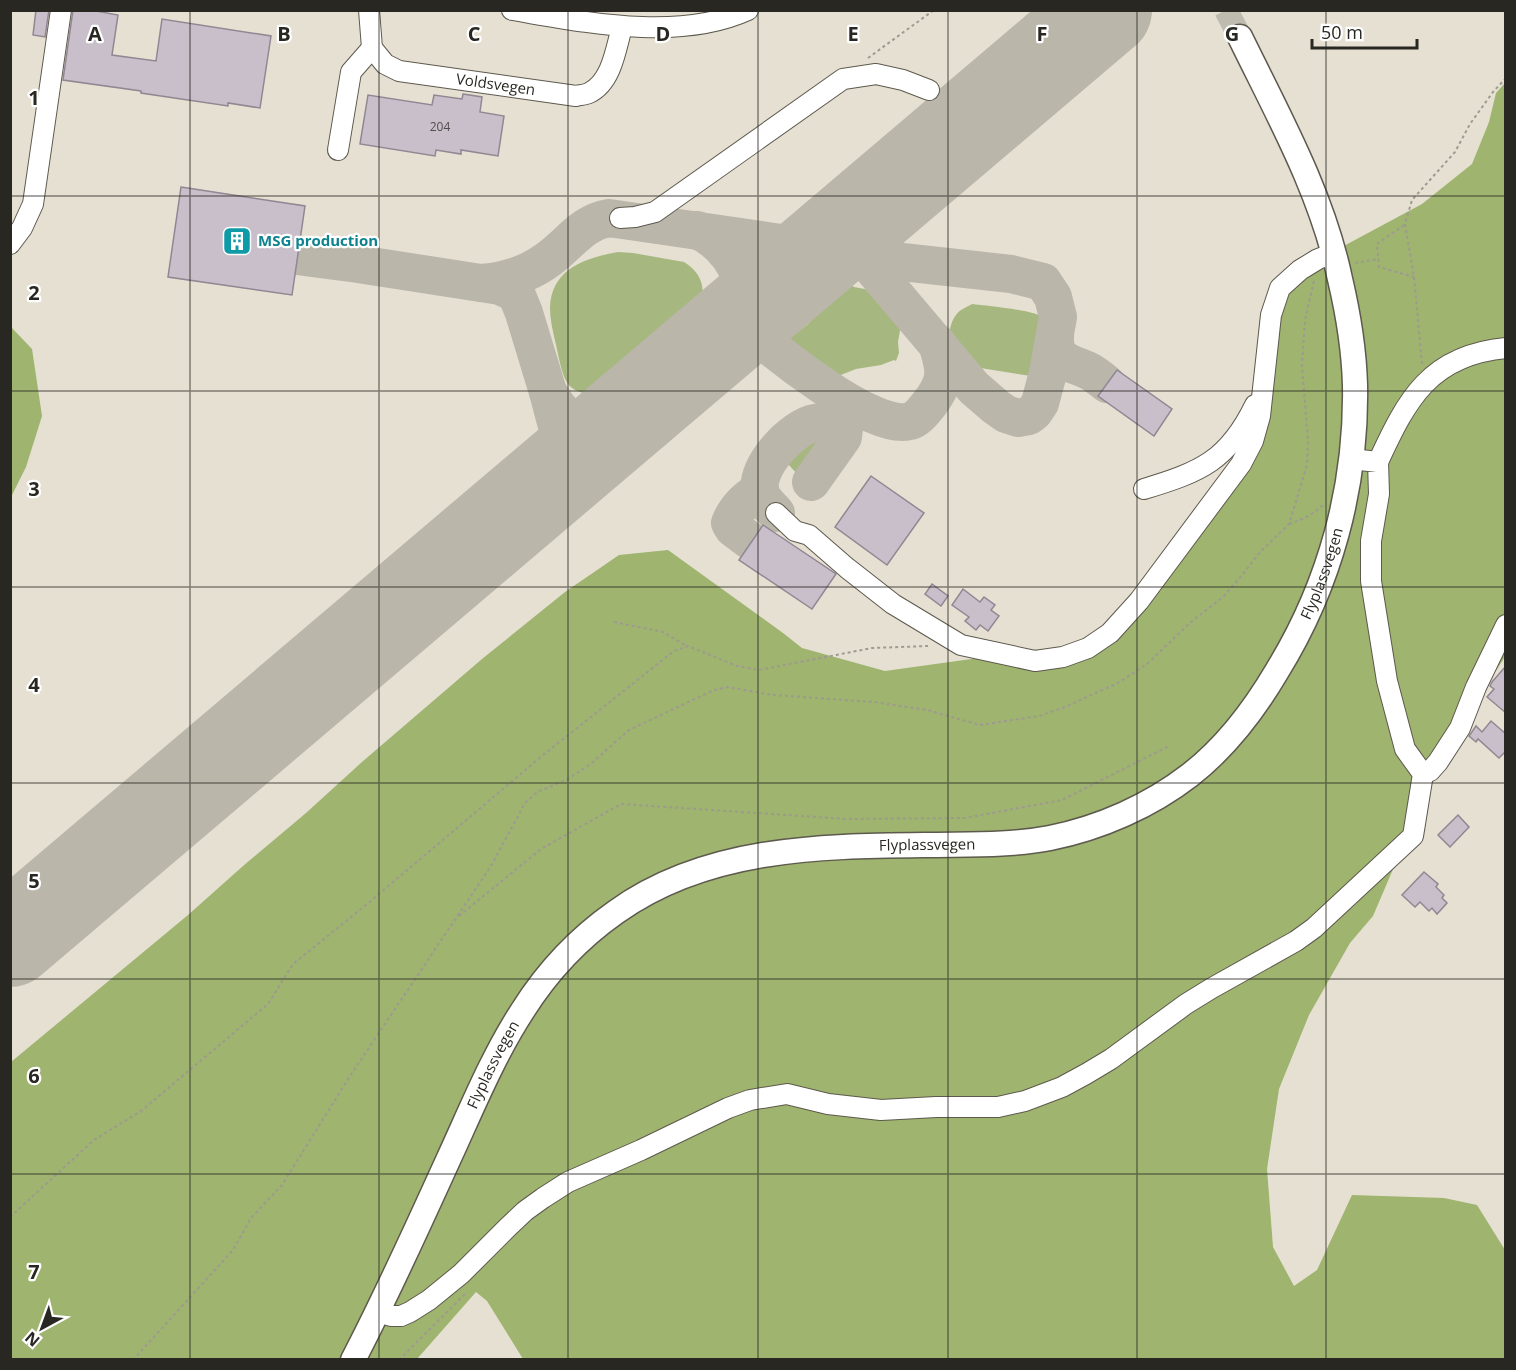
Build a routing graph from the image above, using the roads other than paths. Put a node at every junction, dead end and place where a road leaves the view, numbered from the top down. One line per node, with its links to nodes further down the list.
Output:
1 (61, 10): 11 (street)
2 (369, 10): 7 (street)
3 (512, 10): 5 (street)
4 (748, 10): 5 (street)
5 (622, 27): 7 (street, Voldsvegen)
6 (1240, 38): 12 (main road, Flyplassvegen)
7 (372, 48): 9 (street)
8 (929, 90): 10 (street)
9 (338, 150)
10 (620, 218)
11 (10, 244)
12 (1330, 259): 14 (street); 15 (main road, Flyplassvegen)
13 (1506, 348): 16 (street)
14 (1263, 389): 17 (street); 18 (street)
15 (1351, 459): 16 (street); 21 (main road, Flyplassvegen)
16 (1378, 462): 20 (street)
17 (1144, 489)
18 (776, 513)
19 (1506, 625): 20 (street)
20 (1423, 774): 21 (street)
21 (378, 1312): 22 (main road, Flyplassvegen)
22 (353, 1359)

